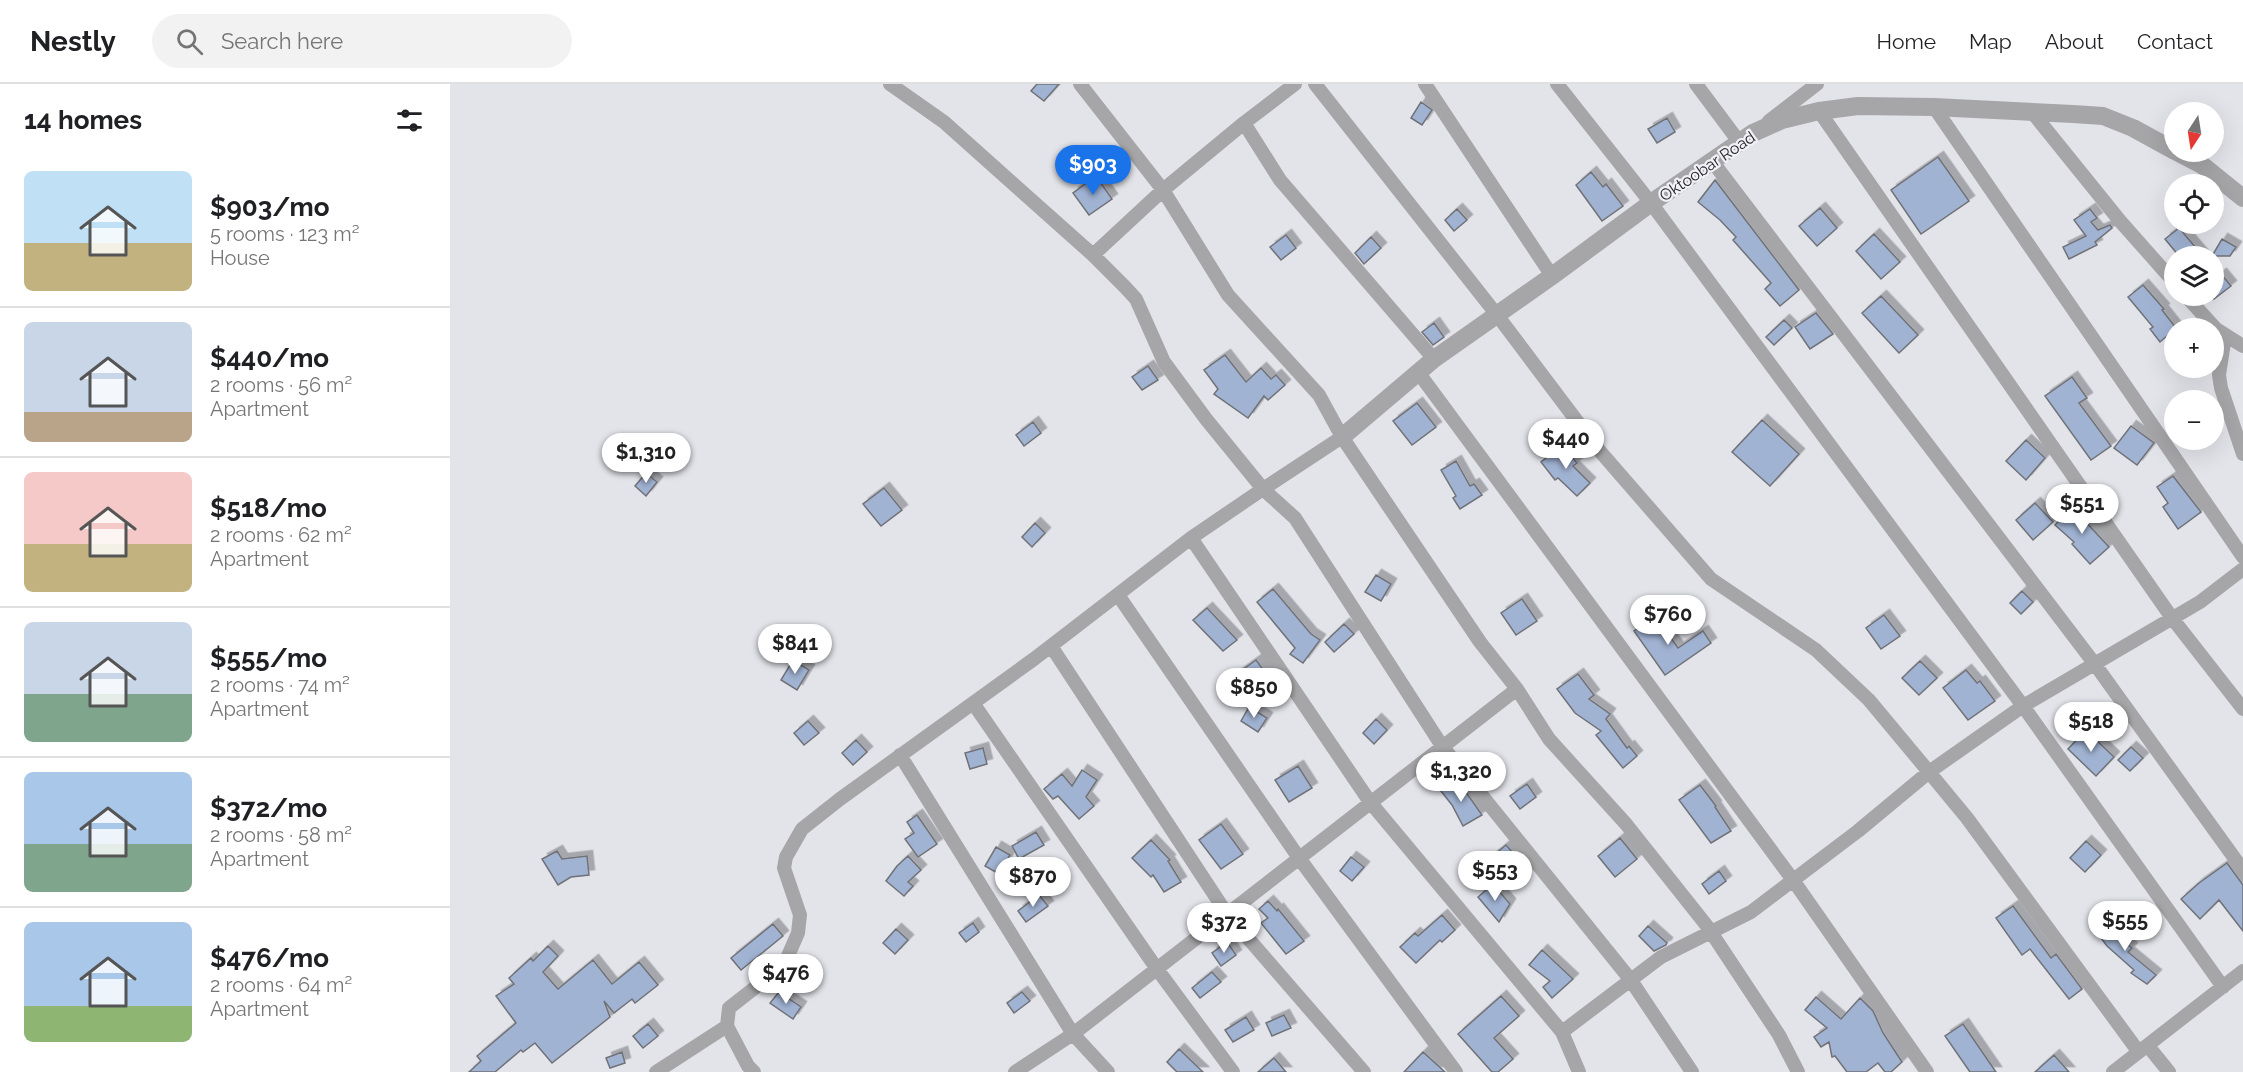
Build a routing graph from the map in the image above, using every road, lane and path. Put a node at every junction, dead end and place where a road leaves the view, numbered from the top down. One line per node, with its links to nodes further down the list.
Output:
1 (890, 84): 20 (street)
2 (1080, 84): 17 (street)
3 (1296, 84): 12 (street)
4 (1315, 84): 24 (street)
5 (1425, 84): 22 (street)
6 (1557, 84): 19 (street)
7 (1696, 84): 13 (street)
8 (1817, 84): 13 (street)
9 (1934, 107): 10 (street, Oktoobar Road); 11 (street, Oktoobar Road); 33 (street)
10 (1819, 111): 13 (street, Oktoobar Road); 36 (street)
11 (2032, 112): 14 (street, Oktoobar Road); 21 (street)
12 (1244, 123): 17 (street); 27 (street)
13 (1746, 138): 15 (street, Oktoobar Road)
14 (2164, 145)
15 (1712, 161): 19 (street, Oktoobar Road); 38 (street)
16 (2196, 162): 18 (street, Oktoobar Road)
17 (1163, 190): 20 (street); 29 (street)
18 (2243, 198)
19 (1651, 203): 22 (street, Oktoobar Road); 41 (street)
20 (1093, 255): 31 (street)
21 (2164, 271)
22 (1552, 276): 24 (street, Oktoobar Road)
23 (2196, 306): 25 (street)
24 (1497, 315): 27 (street, Oktoobar Road); 45 (street)
25 (2225, 336): 26 (street); 30 (street)
26 (2243, 346)
27 (1434, 359): 28 (street, Oktoobar Road)
28 (1418, 372): 29 (street, Oktoobar Road); 49 (street)
29 (1342, 437): 31 (street); 39 (street)
30 (2243, 454)
31 (1263, 489): 32 (street); 43 (street)
32 (1191, 538): 35 (street); 46 (street)
33 (2243, 557)
34 (2243, 569): 36 (street)
35 (1118, 595): 37 (street); 47 (street)
36 (2172, 618): 38 (street); 42 (street)
37 (1051, 646): 40 (street); 50 (street)
38 (2094, 663): 41 (street); 48 (street)
39 (1517, 689): 43 (street); 51 (street)
40 (973, 703): 44 (street); 52 (street)
41 (2023, 706): 45 (street); 55 (street)
42 (2243, 709)
43 (1442, 746): 46 (street); 54 (street)
44 (900, 756): 56 (street); 58 (street)
45 (1929, 772): 49 (street); 59 (street)
46 (1370, 802): 47 (street); 57 (street)
47 (1299, 858): 50 (street); 66 (street)
48 (2243, 870)
49 (1793, 880): 51 (street); 70 (street)
50 (1227, 914): 52 (street); 65 (street)
51 (1711, 932): 54 (street); 69 (street)
52 (1157, 969): 58 (street); 64 (street)
53 (2243, 971): 55 (street)
54 (1630, 979): 57 (street); 68 (street)
55 (2223, 987): 59 (street)
56 (727, 1026): 60 (street); 61 (street)
57 (1562, 1032): 67 (street)
58 (1073, 1034): 62 (street); 63 (street)
59 (2143, 1049): 71 (street); 72 (street)
60 (656, 1072)
61 (754, 1072)
62 (1015, 1072)
63 (1108, 1072)
64 (1233, 1072)
65 (1364, 1072)
66 (1456, 1072)
67 (1580, 1072)
68 (1692, 1072)
69 (1798, 1072)
70 (1927, 1072)
71 (2113, 1072)
72 (2169, 1072)

